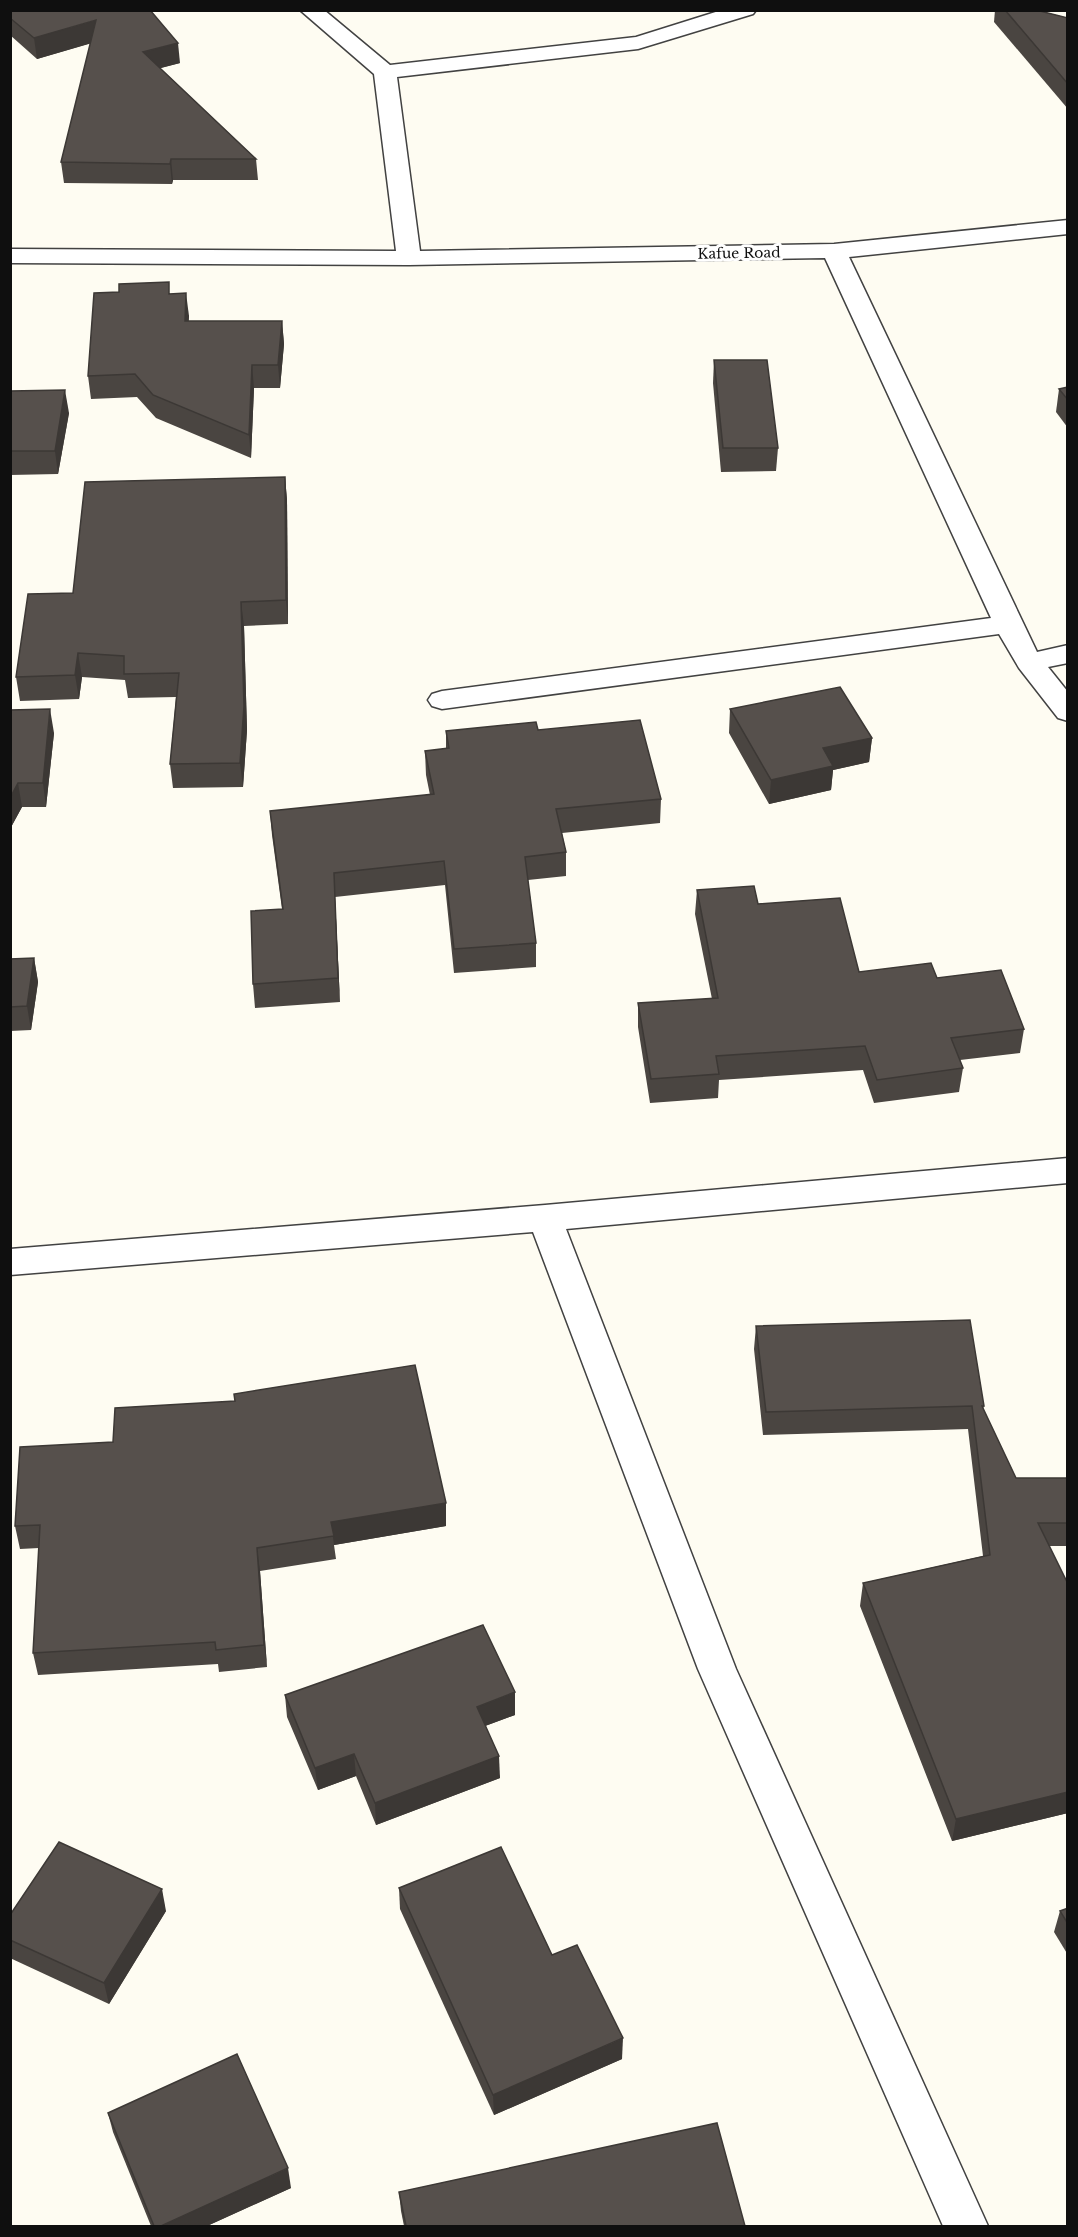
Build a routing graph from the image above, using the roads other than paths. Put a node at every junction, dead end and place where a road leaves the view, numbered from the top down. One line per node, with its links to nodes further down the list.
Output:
1 (310, 10): 3 (street)
2 (746, 10): 3 (street)
3 (385, 72): 7 (street)
4 (1068, 227): 5 (street, Kafue Road)
5 (834, 251): 7 (street, Kafue Road); 8 (street)
6 (10, 256): 7 (street, Kafue Road)
7 (409, 258)
8 (1008, 624): 10 (street); 11 (street)
9 (1068, 654): 10 (street)
10 (1029, 662): 12 (street)
11 (442, 700)
12 (1068, 712)
13 (1068, 1170): 14 (street)
14 (545, 1218): 15 (street); 16 (street)
15 (10, 1262)
16 (966, 2226)

